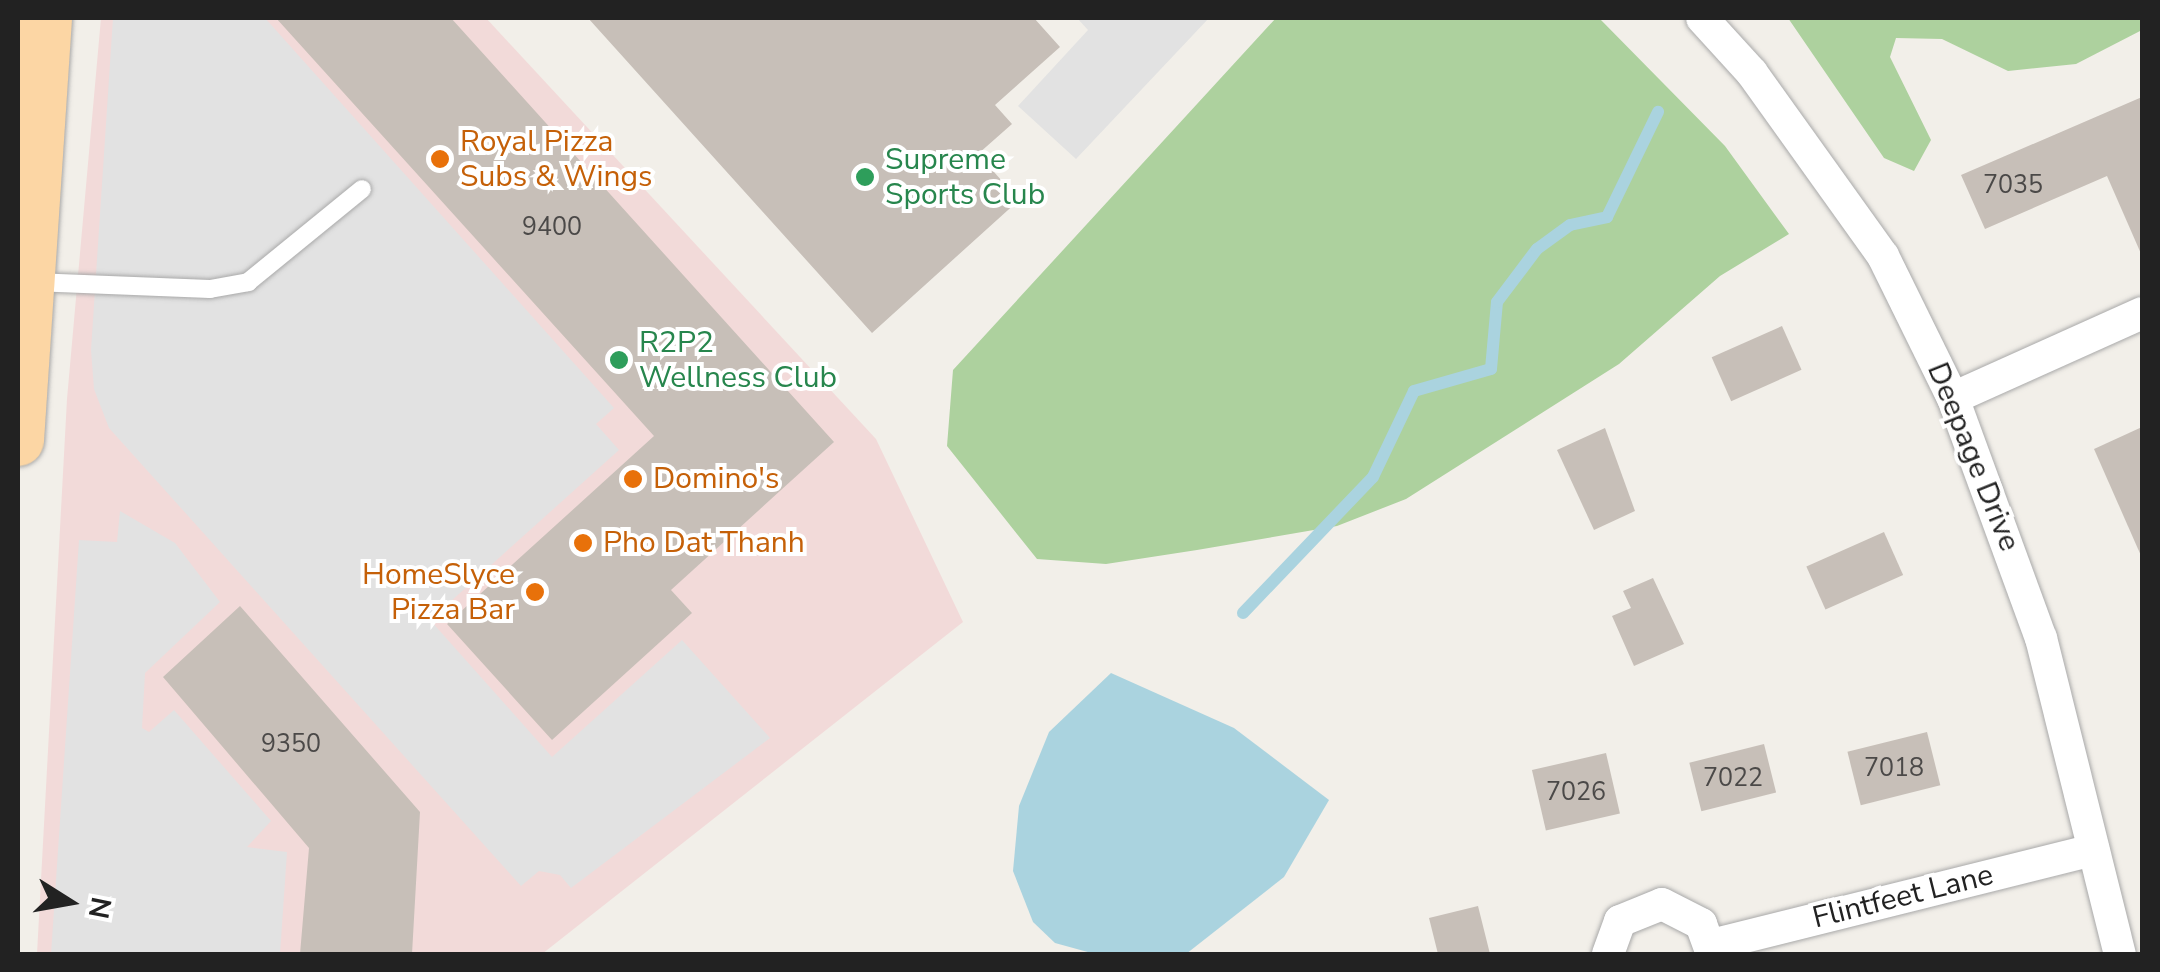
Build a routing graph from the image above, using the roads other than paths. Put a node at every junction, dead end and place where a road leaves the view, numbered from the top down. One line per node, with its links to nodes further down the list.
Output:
1 (46, 18): 4 (main road)
2 (1702, 18): 6 (street, Deepage Drive)
3 (362, 189): 4 (lane)
4 (28, 282): 7 (main road)
5 (2142, 313): 6 (street)
6 (1953, 398): 8 (street, Deepage Drive)
7 (18, 440)
8 (2093, 850): 9 (street, Flintfeet Lane); 11 (street, Deepage Drive)
9 (1712, 950): 10 (street, Flintfeet Lane)
10 (1608, 954)
11 (2120, 954)

